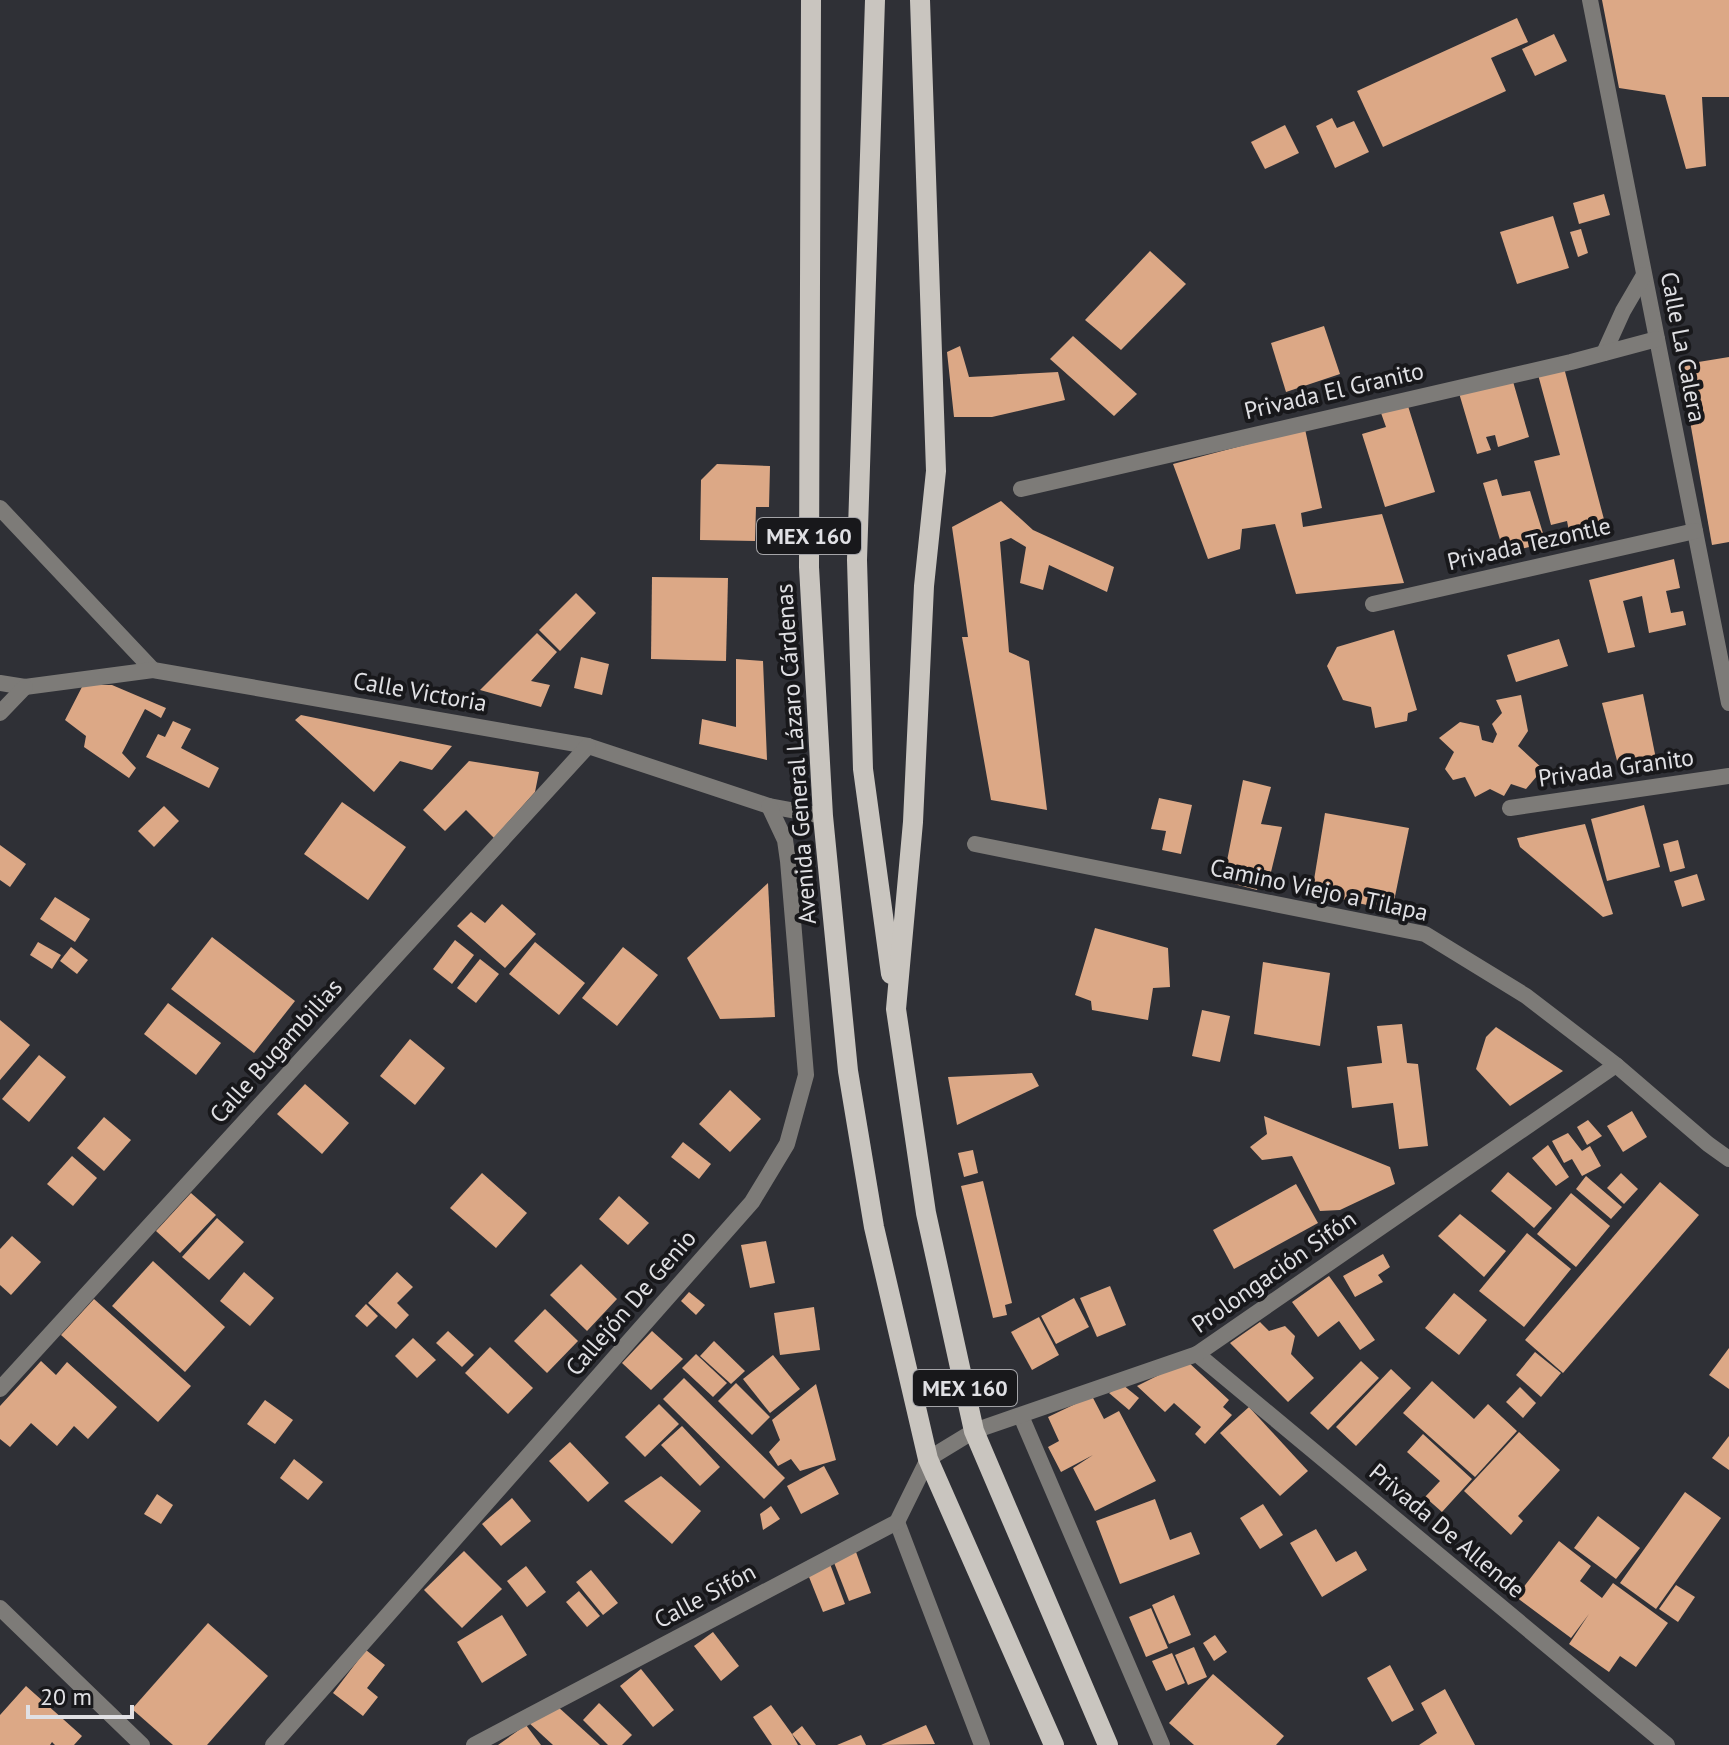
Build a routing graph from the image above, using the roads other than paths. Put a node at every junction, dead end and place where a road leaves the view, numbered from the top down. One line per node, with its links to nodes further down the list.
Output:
1 (811, 0): 21 (main road, Avenida General Lázaro Cárdenas / MEX 160)
2 (875, 0): 23 (main road, MEX 160)
3 (920, 0): 23 (main road)
4 (1590, 0): 5 (street, Calle La Calera)
5 (1644, 275): 6 (street, Calle La Calera); 7 (street)
6 (1657, 339): 7 (street, Privada El Granito); 10 (street, Calle La Calera)
7 (1604, 353): 8 (street, Privada El Granito)
8 (1021, 489)
9 (0, 508): 12 (street)
10 (1695, 531): 11 (street, Privada Tezontle); 15 (street, Calle La Calera)
11 (1373, 604)
12 (153, 670): 14 (street, Calle Victoria); 17 (street, Calle Victoria)
13 (0, 683): 14 (street, Calle Victoria)
14 (25, 687): 16 (street)
15 (1729, 703)
16 (0, 713)
17 (588, 746): 19 (street, Calle Victoria); 27 (street, Calle Bugambilias)
18 (1729, 776): 20 (street, Privada Granito)
19 (769, 806): 21 (street, Calle Victoria); 34 (street, Callejón De Genio)
20 (1510, 808)
21 (823, 816): 30 (main road, Avenida General Lázaro Cárdenas / MEX 160)
22 (975, 844): 24 (street, Camino Viejo a Tilapa)
23 (896, 1009): 29 (main road, MEX 160)
24 (1616, 1065): 25 (street, Camino Viejo a Tilapa); 26 (street, Prolongación Sifón)
25 (1729, 1159)
26 (1197, 1354): 28 (street, Prolongación Sifón); 40 (street, Privada De Allende)
27 (0, 1389)
28 (1021, 1416): 29 (street, Prolongación Sifón); 39 (street)
29 (974, 1431): 30 (street, Prolongación Sifón); 38 (main road, MEX 160)
30 (928, 1459): 31 (street); 37 (main road, MEX 160)
31 (897, 1522): 35 (street, Calle Sifón); 36 (street)
32 (0, 1608): 33 (street)
33 (142, 1745)
34 (273, 1745)
35 (474, 1745)
36 (982, 1745)
37 (1054, 1745)
38 (1108, 1745)
39 (1162, 1745)
40 (1667, 1745)

